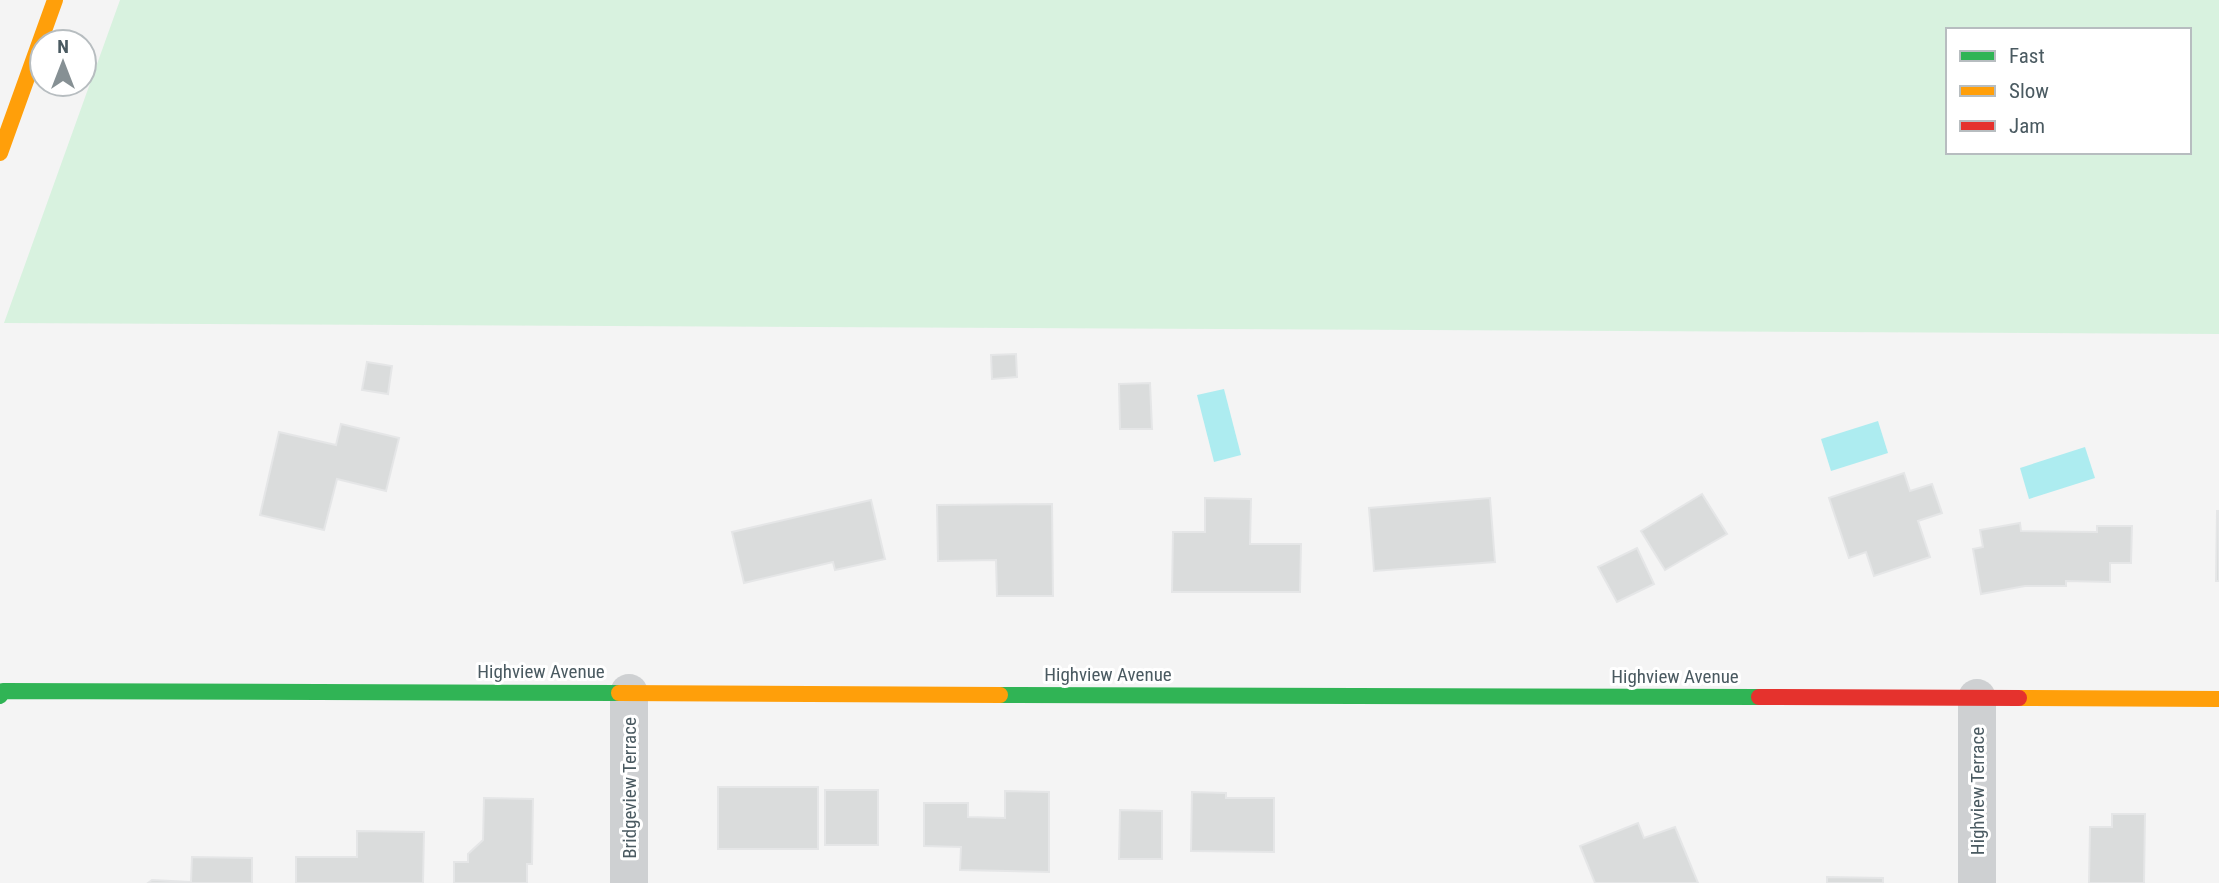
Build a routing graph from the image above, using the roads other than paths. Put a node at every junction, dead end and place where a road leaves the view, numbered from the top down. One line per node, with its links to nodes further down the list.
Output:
1 (55, 0): 2 (main road)
2 (0, 153)
3 (629, 692): 4 (main road, Highview Avenue); 5 (main road, Highview Avenue); 7 (street, Bridgeview Terrace)
4 (0, 696)
5 (1977, 698): 6 (main road, Highview Avenue); 8 (street, Highview Terrace)
6 (2219, 699)
7 (629, 883)
8 (1977, 883)

